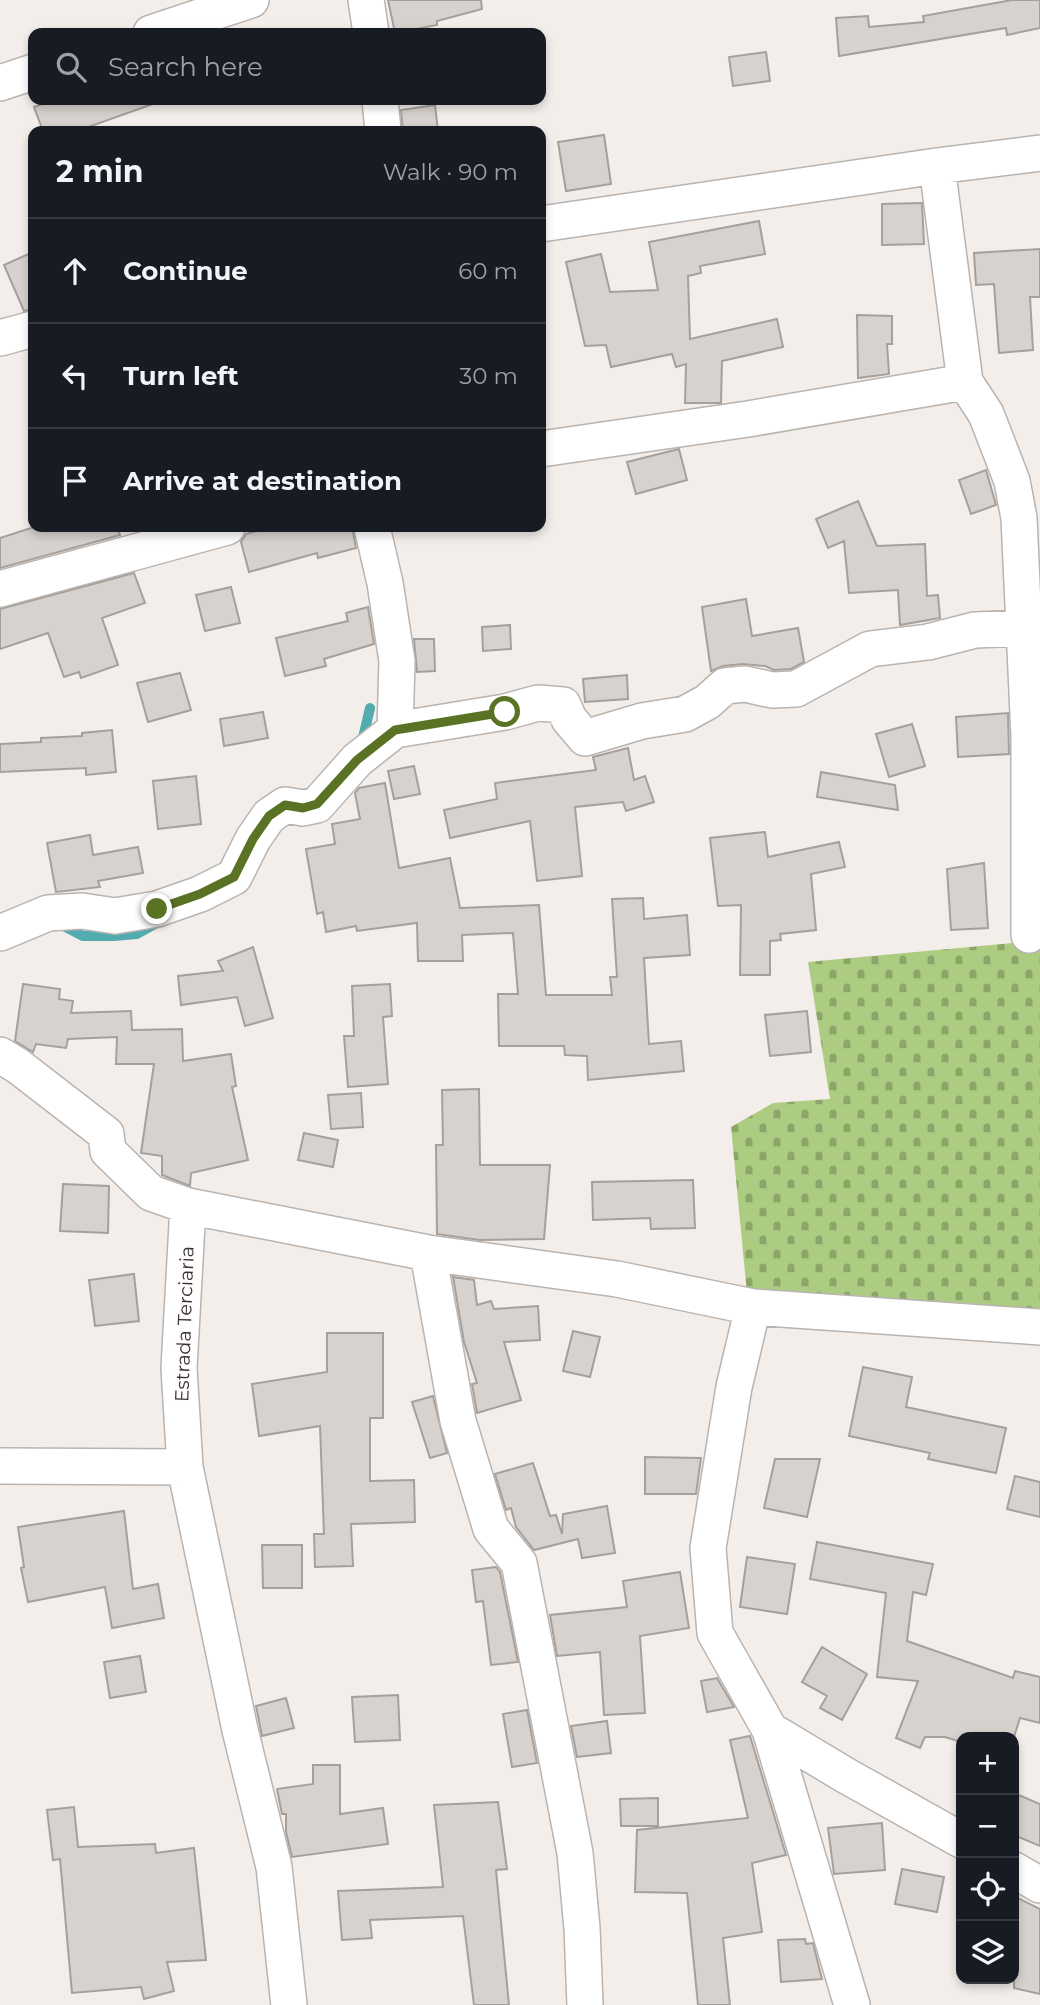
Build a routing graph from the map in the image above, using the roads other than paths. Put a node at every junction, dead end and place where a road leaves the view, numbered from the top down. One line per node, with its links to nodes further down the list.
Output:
1 (251, 0): 3 (street)
2 (366, 0): 4 (street)
3 (165, 28)
4 (370, 28)
5 (28, 74): 6 (street)
6 (0, 83)
7 (380, 105): 8 (street)
8 (383, 126)
9 (1040, 153): 10 (street)
10 (937, 166): 11 (street); 14 (street)
11 (546, 223)
12 (28, 330): 13 (street)
13 (0, 338)
14 (965, 382): 15 (street); 16 (street)
15 (546, 448)
16 (1029, 515): 20 (street)
17 (209, 532): 19 (street)
18 (373, 532): 22 (street)
19 (0, 589)
20 (1023, 628): 21 (street); 22 (street)
21 (1034, 719): 24 (street)
22 (395, 730): 23 (street)
23 (0, 933)
24 (1029, 935)
25 (0, 1055): 26 (street)
26 (188, 1206): 27 (street); 31 (street, Estrada Terciaria)
27 (428, 1253): 28 (street); 37 (street)
28 (753, 1307): 29 (street); 32 (street)
29 (1040, 1327)
30 (0, 1466): 31 (street)
31 (185, 1467): 36 (street, Estrada Terciaria)
32 (770, 1730): 33 (street); 38 (street)
33 (956, 1837)
34 (1019, 1873): 35 (street)
35 (1040, 1885)
36 (289, 2005)
37 (585, 2005)
38 (852, 2005)

